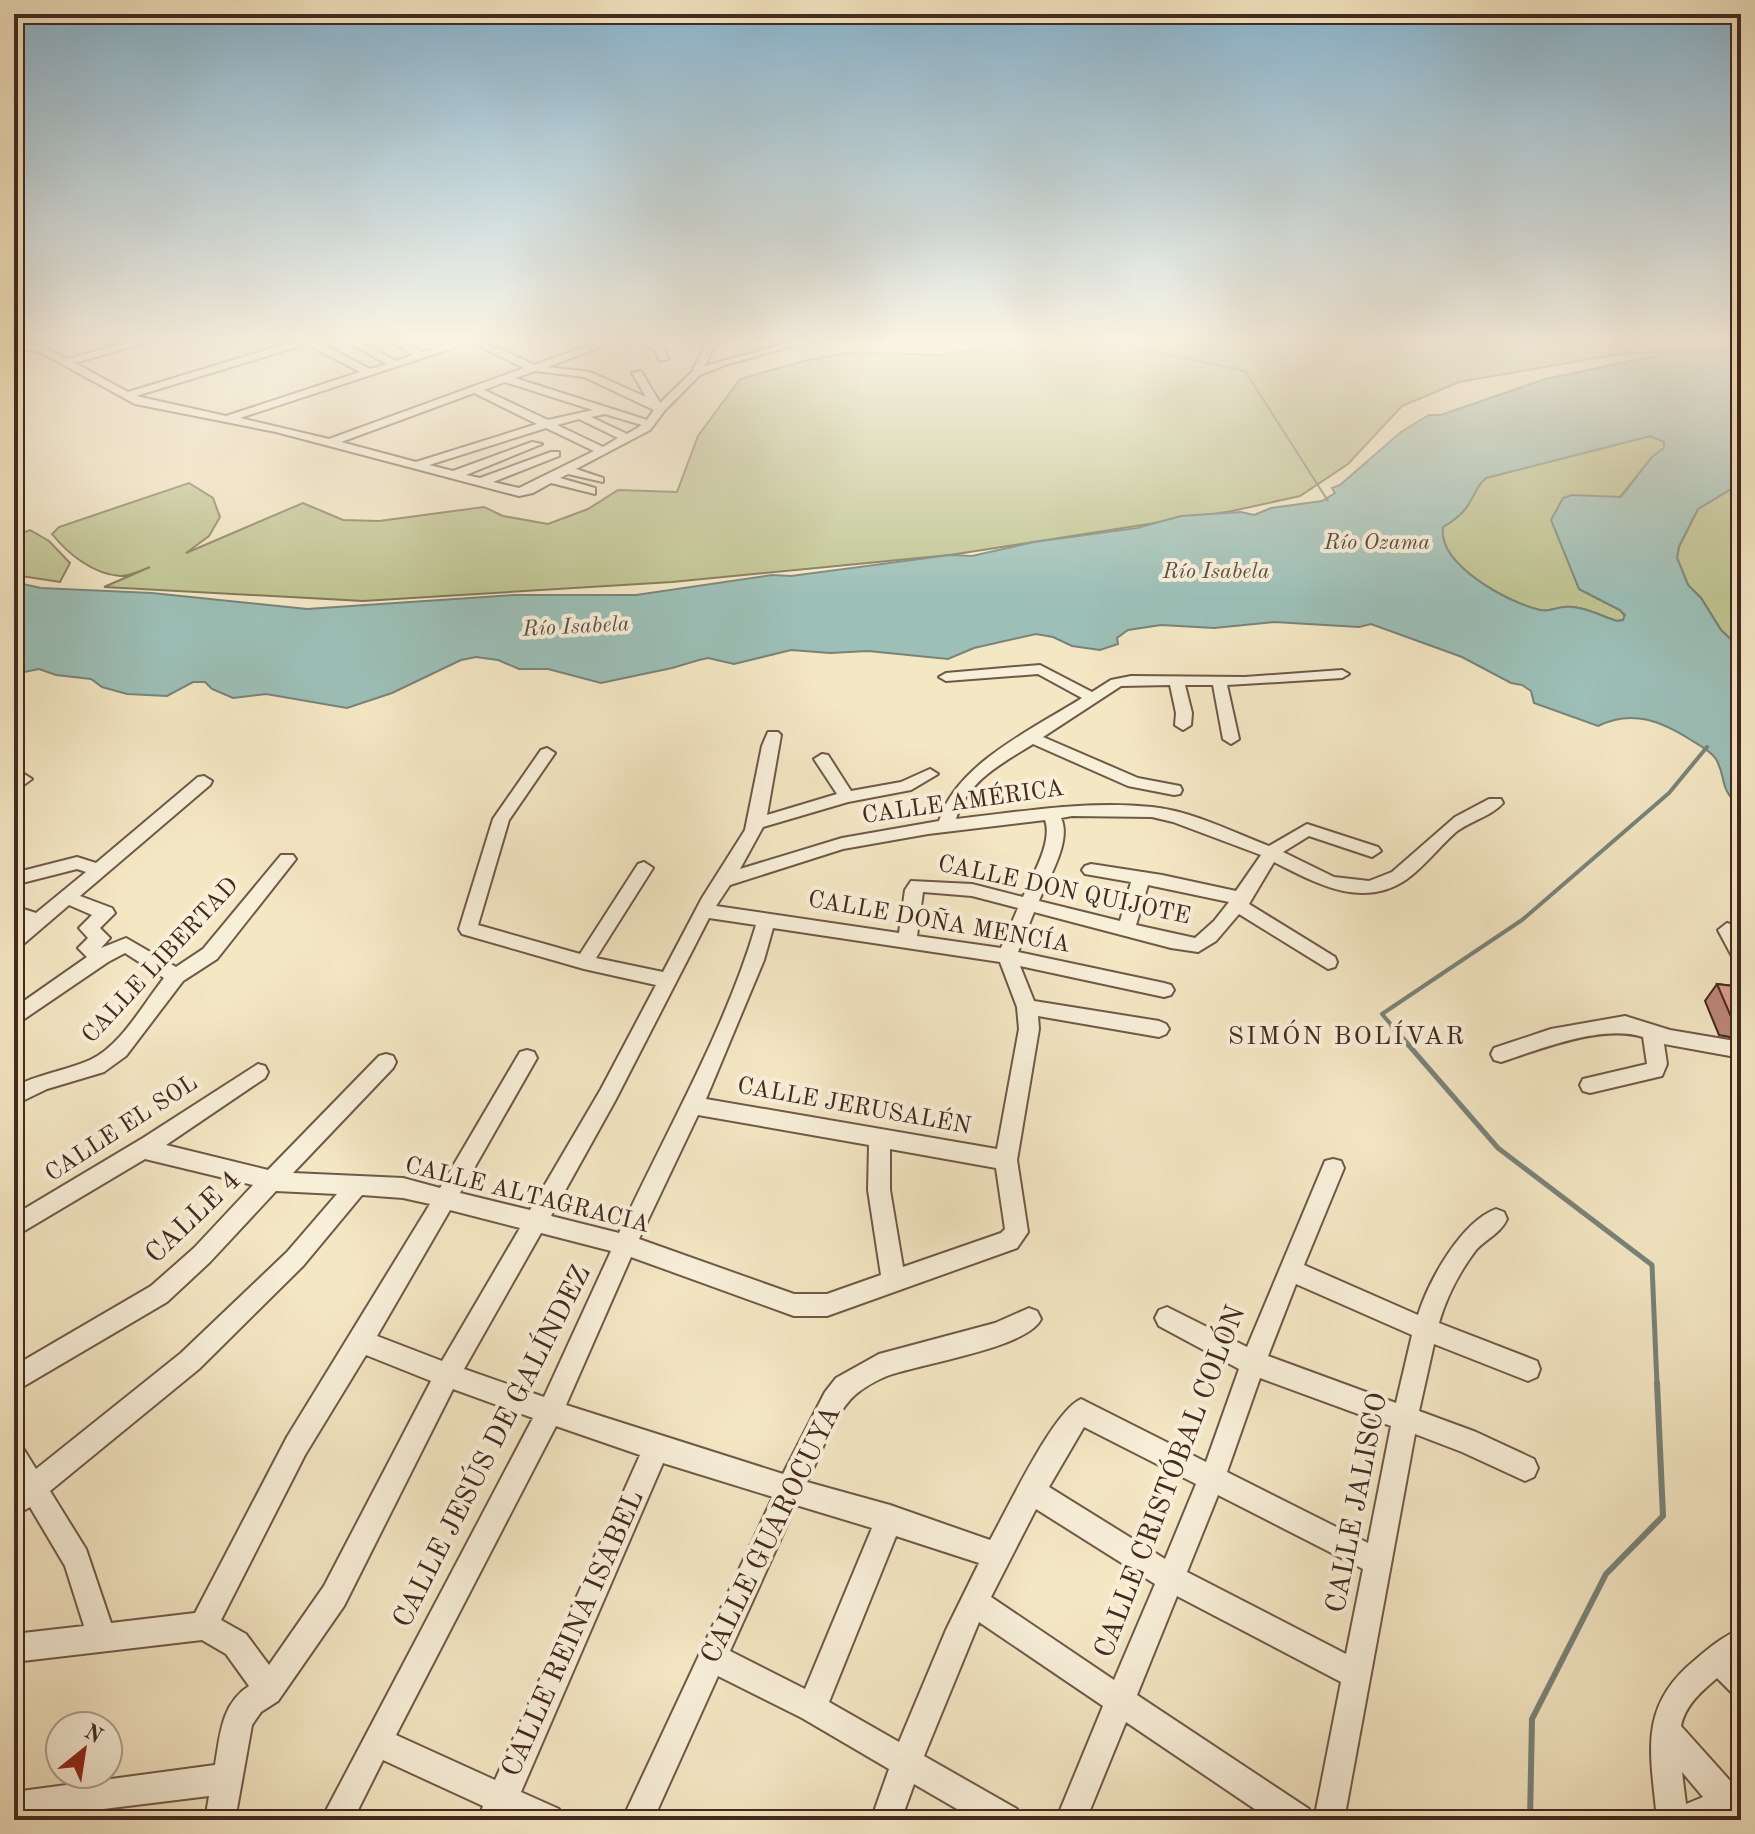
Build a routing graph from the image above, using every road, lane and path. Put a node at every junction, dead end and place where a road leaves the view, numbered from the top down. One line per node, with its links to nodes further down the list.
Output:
1 (260, 427): 9 (street)
2 (374, 427): 9 (street)
3 (539, 427): 7 (street)
4 (557, 427): 11 (street)
5 (603, 427): 8 (street)
6 (646, 427): 8 (street)
7 (515, 434): 10 (street); 13 (street)
8 (629, 439): 11 (street)
9 (330, 443): 13 (street)
10 (536, 444): 12 (street); 15 (street)
11 (605, 452): 14 (street)
12 (555, 454): 14 (street); 17 (street)
13 (414, 466): 15 (street)
14 (572, 468): 16 (street); 16 (street)
15 (451, 476): 17 (street)
16 (551, 479): 17 (street)
17 (479, 483)
18 (1342, 674): 21 (street)
19 (946, 677): 22 (street)
20 (1176, 680): 21 (street); 22 (street); 23 (street)
21 (1219, 681): 26 (street)
22 (1090, 697): 25 (street)
23 (1183, 725)
24 (773, 735): 35 (street)
25 (1035, 739): 31 (street); 36 (street)
26 (1231, 739)
27 (547, 753): 60 (street)
28 (822, 759): 32 (street)
29 (930, 774): 32 (street)
30 (204, 781): 41 (street)
31 (1174, 790)
32 (847, 797): 35 (street)
33 (1495, 803): 38 (street, CALLE AMÉRICA)
34 (1050, 812): 36 (street, CALLE AMÉRICA); 38 (street, CALLE AMÉRICA); 48 (street)
35 (757, 823): 43 (street)
36 (946, 825): 43 (street, CALLE AMÉRICA)
37 (1372, 851): 38 (street)
38 (1271, 853): 47 (street)
39 (287, 859): 62 (street, CALLE LIBERTAD)
40 (644, 868): 60 (street)
41 (101, 870): 45 (street); 46 (street)
42 (1091, 870): 44 (street)
43 (729, 872): 49 (street)
44 (1141, 878): 47 (street); 53 (street)
45 (14, 879)
46 (69, 898): 52 (street); 59 (street)
47 (1240, 902): 53 (street, CALLE DON QUIJOTE); 61 (street)
48 (1030, 906): 53 (street, CALLE DON QUIJOTE); 55 (street, CALLE DON QUIJOTE); 58 (street)
49 (704, 911): 51 (street, CALLE DOÑA MENCÍA); 63 (street)
50 (14, 912): 52 (street)
51 (767, 919): 55 (street, CALLE DOÑA MENCÍA); 76 (street, CALLE JESÚS DE GALÍNDEZ)
52 (39, 921): 56 (street)
53 (1126, 930)
54 (1727, 930): 57 (street)
55 (907, 941): 58 (street, CALLE DOÑA MENCÍA)
56 (14, 942)
57 (1741, 955)
58 (1007, 956): 64 (street, CALLE DOÑA MENCÍA); 65 (street, CALLE ALTAGRACIA)
59 (101, 957): 62 (street); 66 (street)
60 (584, 962): 63 (street)
61 (1328, 962)
62 (176, 976): 75 (street, CALLE LIBERTAD)
63 (666, 980): 85 (street)
64 (1164, 990)
65 (1027, 1007): 67 (street); 79 (street, CALLE ALTAGRACIA)
66 (14, 1018)
67 (1159, 1029)
68 (1652, 1033): 69 (street); 70 (street); 74 (street)
69 (1741, 1050)
70 (1501, 1054)
71 (527, 1058): 83 (street)
72 (386, 1062): 81 (street, CALLE 4)
73 (258, 1072): 78 (street, CALLE EL SOL)
74 (1590, 1085)
75 (14, 1097)
76 (692, 1105): 77 (street, CALLE JERUSALÉN); 87 (street, CALLE JESÚS DE GALÍNDEZ)
77 (880, 1138): 79 (street, CALLE JERUSALÉN); 89 (street)
78 (143, 1149): 81 (street, CALLE ALTAGRACIA); 86 (street, CALLE EL SOL)
79 (1006, 1160): 89 (street, CALLE ALTAGRACIA)
80 (1333, 1168): 88 (street, CALLE CRISTÓBAL COLÓN)
81 (274, 1181): 82 (street, CALLE ALTAGRACIA); 97 (street, CALLE 4)
82 (356, 1187): 83 (street, CALLE ALTAGRACIA); 106 (street)
83 (443, 1199): 85 (street, CALLE ALTAGRACIA); 93 (street)
84 (1496, 1219): 92 (street, CALLE JALISCO)
85 (537, 1222): 87 (street, CALLE ALTAGRACIA); 96 (street)
86 (14, 1227)
87 (627, 1245): 89 (street, CALLE ALTAGRACIA); 98 (street, CALLE JESÚS DE GALÍNDEZ)
88 (1289, 1270): 92 (street); 94 (street, CALLE CRISTÓBAL COLÓN)
89 (894, 1282)
90 (1167, 1318): 94 (street)
91 (1029, 1319): 104 (street, CALLE GUAROCUYA)
92 (1425, 1329): 95 (street); 99 (street, CALLE JALISCO)
93 (360, 1341): 96 (street); 112 (street)
94 (1253, 1363): 99 (street); 103 (street, CALLE CRISTÓBAL COLÓN)
95 (1528, 1369)
96 (447, 1376): 98 (street); 119 (street)
97 (14, 1380)
98 (551, 1410): 100 (street); 123 (street, CALLE JESÚS DE GALÍNDEZ)
99 (1405, 1418): 102 (street); 109 (street, CALLE JALISCO)
100 (656, 1448): 104 (street); 128 (street, CALLE REINA ISABEL)
101 (14, 1457): 106 (street)
102 (1525, 1468)
103 (1212, 1480): 105 (street); 109 (street); 110 (street, CALLE CRISTÓBAL COLÓN)
104 (790, 1489): 107 (street); 116 (street, CALLE GUAROCUYA)
105 (1031, 1491): 108 (street); 110 (street)
106 (23, 1497): 113 (street)
107 (890, 1518): 108 (street); 121 (street)
108 (998, 1556): 111 (street)
109 (1379, 1563): 117 (street, CALLE JALISCO)
110 (1171, 1578): 117 (street); 120 (street, CALLE CRISTÓBAL COLÓN)
111 (975, 1603): 120 (street); 124 (street)
112 (203, 1626): 113 (street); 119 (street)
113 (102, 1636): 114 (street)
114 (14, 1648)
115 (1730, 1651): 118 (street); 122 (street)
116 (713, 1658): 121 (street); 132 (street, CALLE GUAROCUYA)
117 (1357, 1675): 137 (street, CALLE JALISCO)
118 (1741, 1682)
119 (268, 1691): 125 (street)
120 (1119, 1701): 135 (street, CALLE CRISTÓBAL COLÓN); 136 (street)
121 (812, 1708): 124 (street)
122 (1667, 1732): 126 (street); 138 (street)
123 (377, 1742): 128 (street); 130 (street, CALLE JESÚS DE GALÍNDEZ)
124 (905, 1763): 133 (street); 134 (street)
125 (226, 1779): 127 (street); 129 (street)
126 (1737, 1805): 139 (street)
127 (14, 1807)
128 (497, 1810): 131 (street)
129 (220, 1820)
130 (336, 1820)
131 (548, 1820)
132 (637, 1820)
133 (886, 1820)
134 (1006, 1820)
135 (1071, 1820)
136 (1298, 1820)
137 (1329, 1820)
138 (1672, 1820)
139 (1685, 1820)

